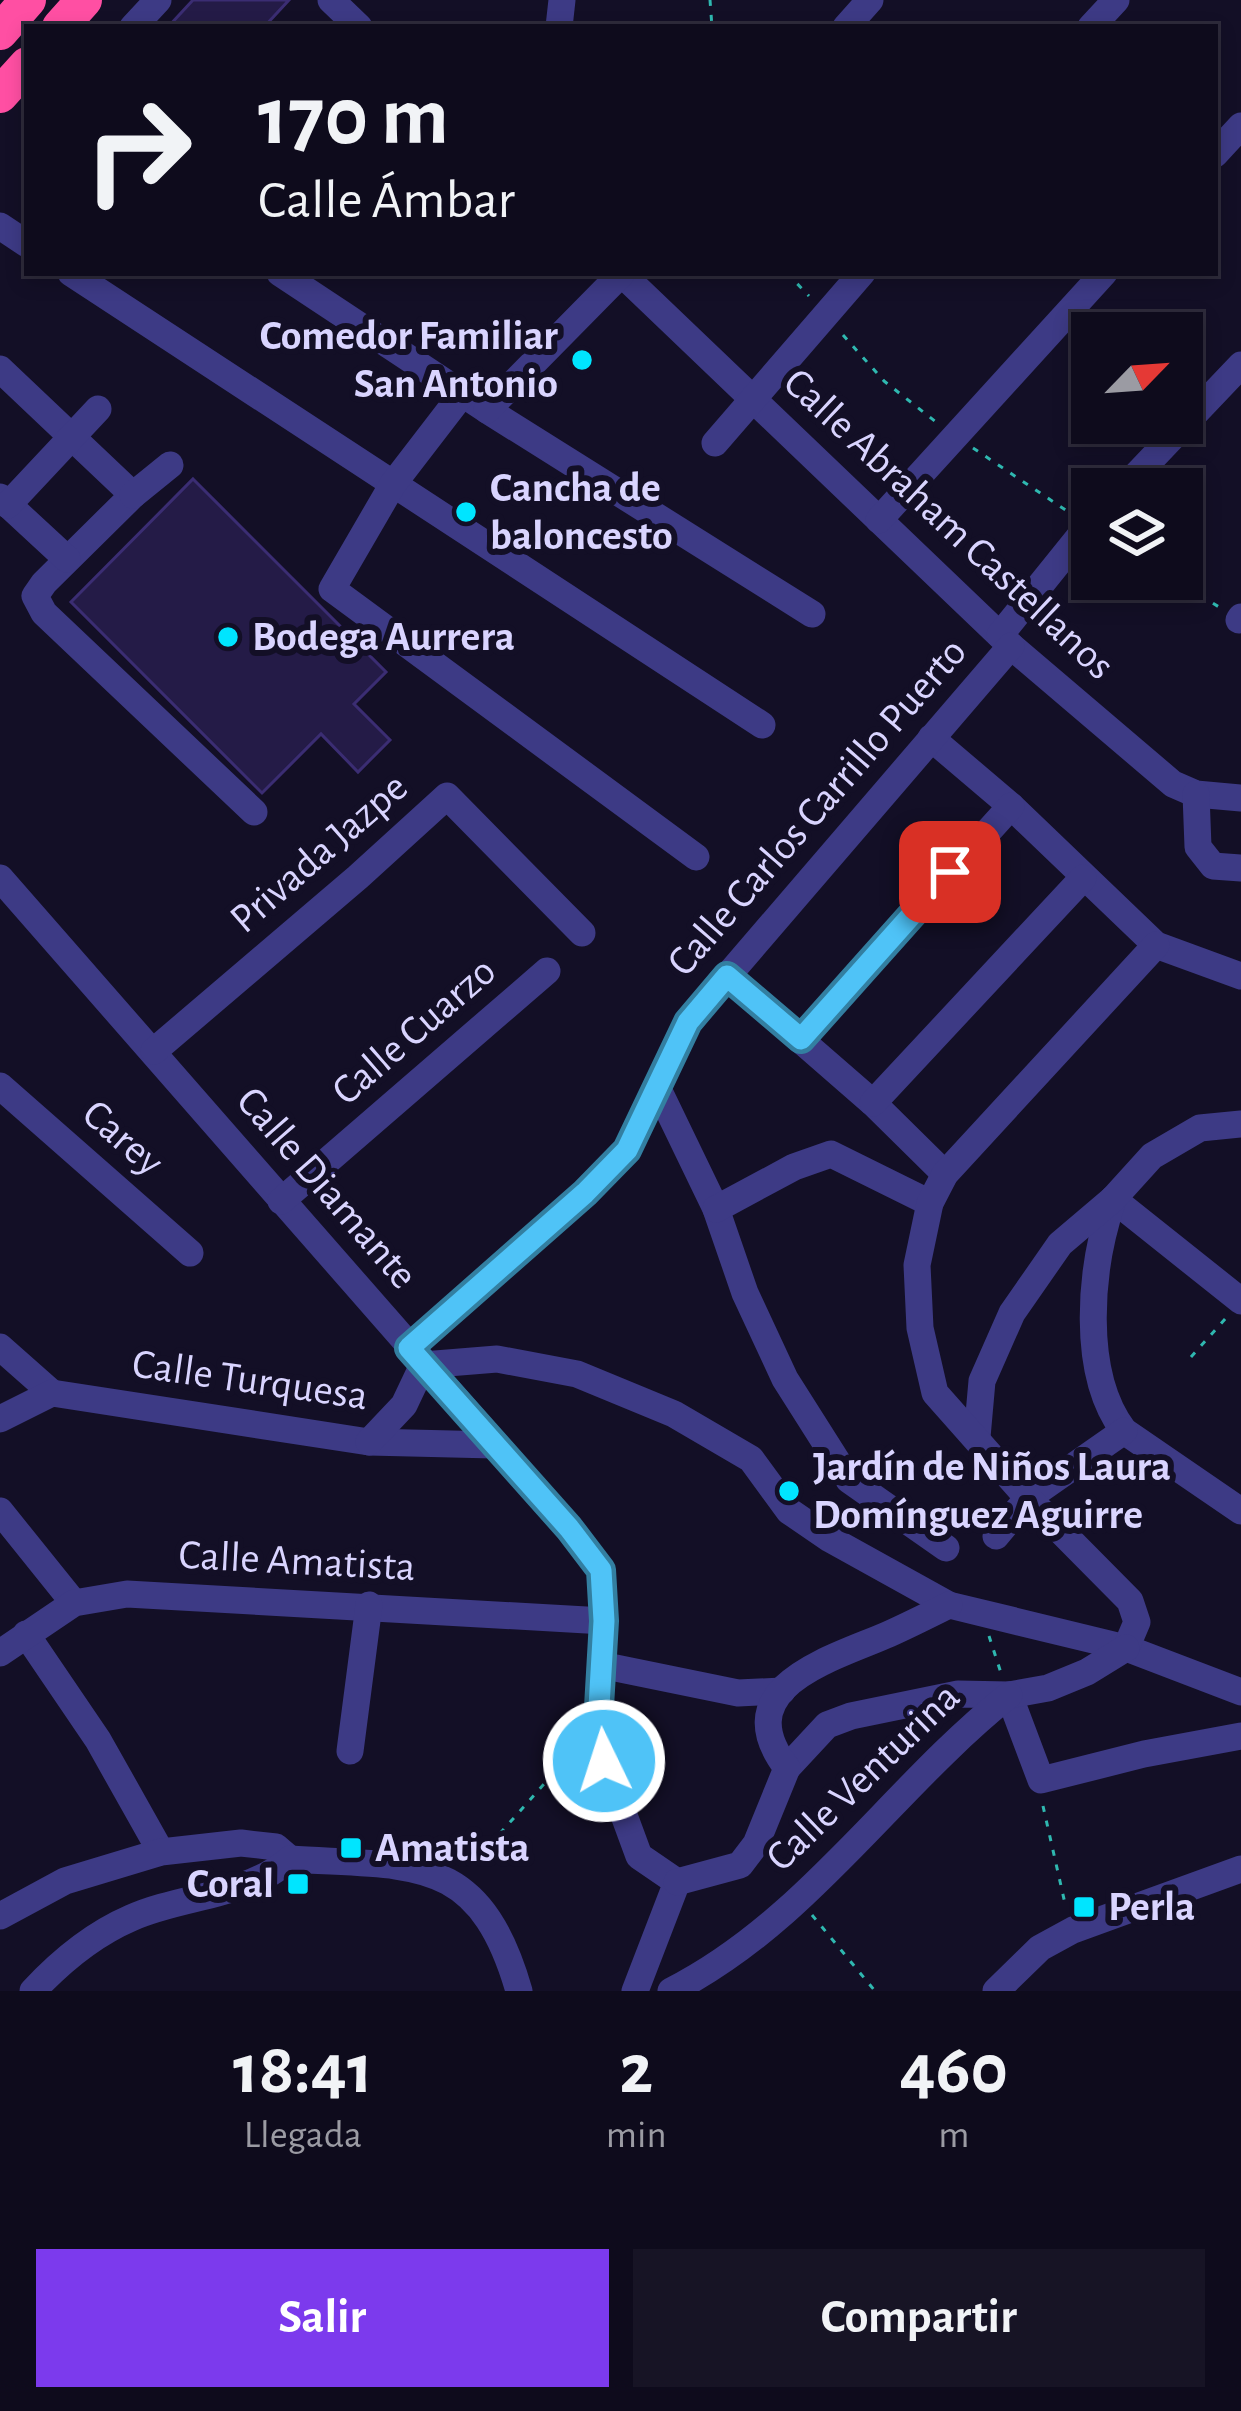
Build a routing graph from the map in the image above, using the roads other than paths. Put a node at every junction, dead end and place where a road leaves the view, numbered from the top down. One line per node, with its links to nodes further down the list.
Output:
1 (28, 0): 12 (highway)
2 (84, 0): 8 (highway)
3 (118, 0): 7 (street)
4 (332, 0): 9 (street)
5 (871, 0): 10 (street)
6 (1116, 0): 11 (street)
7 (144, 16)
8 (63, 24)
9 (356, 24)
10 (849, 24)
11 (1094, 24)
12 (0, 32)
13 (1241, 126): 14 (street)
14 (1218, 151)
15 (76, 276): 31 (street)
16 (285, 276): 23 (street)
17 (618, 276): 26 (street)
18 (624, 276): 24 (street, Calle Abraham Castellanos)
19 (859, 276): 24 (street)
20 (1101, 276): 34 (street)
21 (1241, 365): 30 (street)
22 (0, 369): 27 (street)
23 (463, 393): 26 (street); 31 (street)
24 (753, 399): 28 (street); 34 (street, Calle Abraham Castellanos)
25 (98, 409): 27 (street)
26 (487, 410): 39 (street)
27 (72, 438): 32 (street); 33 (street)
28 (715, 443)
29 (170, 465): 32 (street)
30 (1143, 468)
31 (393, 484): 41 (street); 47 (street)
32 (133, 495): 37 (street)
33 (4, 501): 35 (street)
34 (879, 520): 40 (street, Calle Abraham Castellanos)
35 (36, 530): 37 (street); 38 (street)
36 (1071, 549): 40 (street, Calle Carlos Carrillo Puerto)
37 (67, 559): 38 (street)
38 (35, 596): 46 (street)
39 (812, 614)
40 (1005, 640): 42 (street, Calle Carlos Carrillo Puerto); 43 (street, Calle Abraham Castellanos)
41 (762, 725)
42 (932, 738): 45 (street); 54 (street, Calle Carlos Carrillo Puerto)
43 (1196, 794): 44 (street, Calle Abraham Castellanos); 48 (street)
44 (1241, 798)
45 (1010, 806): 49 (street); 56 (street)
46 (254, 812)
47 (696, 857)
48 (1241, 868)
49 (1083, 878): 52 (street); 60 (street)
50 (5, 896): 57 (street, Calle Diamante)
51 (582, 933): 57 (street, Privada Jazpe)
52 (1156, 945): 55 (street); 62 (street)
53 (547, 971): 64 (street, Calle Cuarzo)
54 (727, 976): 56 (street); 59 (street, Calle Carlos Carrillo Puerto)
55 (1241, 976)
56 (801, 1039): 60 (street)
57 (154, 1051): 64 (street, Calle Diamante)
58 (0, 1086): 67 (street, Carey)
59 (658, 1089): 66 (street); 70 (street, Calle Carlos Carrillo Puerto)
60 (873, 1103): 62 (street)
61 (1241, 1124): 63 (street)
62 (945, 1174): 65 (street)
63 (1113, 1199): 68 (street); 73 (street); 74 (street)
64 (281, 1201): 70 (street, Calle Diamante)
65 (930, 1203): 66 (street); 74 (street)
66 (716, 1209): 81 (street)
67 (190, 1253)
68 (1241, 1301)
69 (0, 1347): 71 (street)
70 (416, 1356): 75 (street, Calle Carlos Carrillo Puerto); 76 (street, Calle Diamante); 84 (street, Calle Turquesa)
71 (52, 1393): 72 (street); 75 (street, Calle Turquesa)
72 (0, 1419)
73 (1124, 1431): 77 (street); 79 (street)
74 (977, 1437): 77 (street)
75 (369, 1442): 76 (street, Calle Turquesa)
76 (494, 1445): 85 (street, Calle Diamante)
77 (1028, 1498): 80 (street); 87 (street)
78 (0, 1511): 82 (street)
79 (1241, 1511)
80 (996, 1536)
81 (946, 1548)
82 (74, 1604): 83 (street, Calle Amatista); 86 (street, Calle Amatista)
83 (369, 1605): 85 (street, Calle Amatista); 94 (street)
84 (949, 1605): 87 (street, Calle Turquesa); 90 (street)
85 (604, 1621): 89 (street, Calle Diamante)
86 (26, 1634): 88 (street, Calle Amatista); 96 (street)
87 (1126, 1648): 91 (street, Calle Turquesa); 92 (street, Calle Venturina)
88 (0, 1653)
89 (601, 1665): 90 (street); 99 (street, Calle Diamante)
90 (782, 1691): 95 (street)
91 (1241, 1692)
92 (1009, 1695): 93 (street); 95 (street); 104 (street, Calle Venturina)
93 (1241, 1736)
94 (350, 1751)
95 (787, 1768): 99 (street)
96 (160, 1852): 97 (street); 100 (street)
97 (290, 1859): 101 (street); 102 (street)
98 (1241, 1869): 105 (street)
99 (677, 1882): 103 (street)
100 (0, 1916)
101 (33, 1991)
102 (519, 1991)
103 (635, 1991)
104 (671, 1991)
105 (995, 1991)

